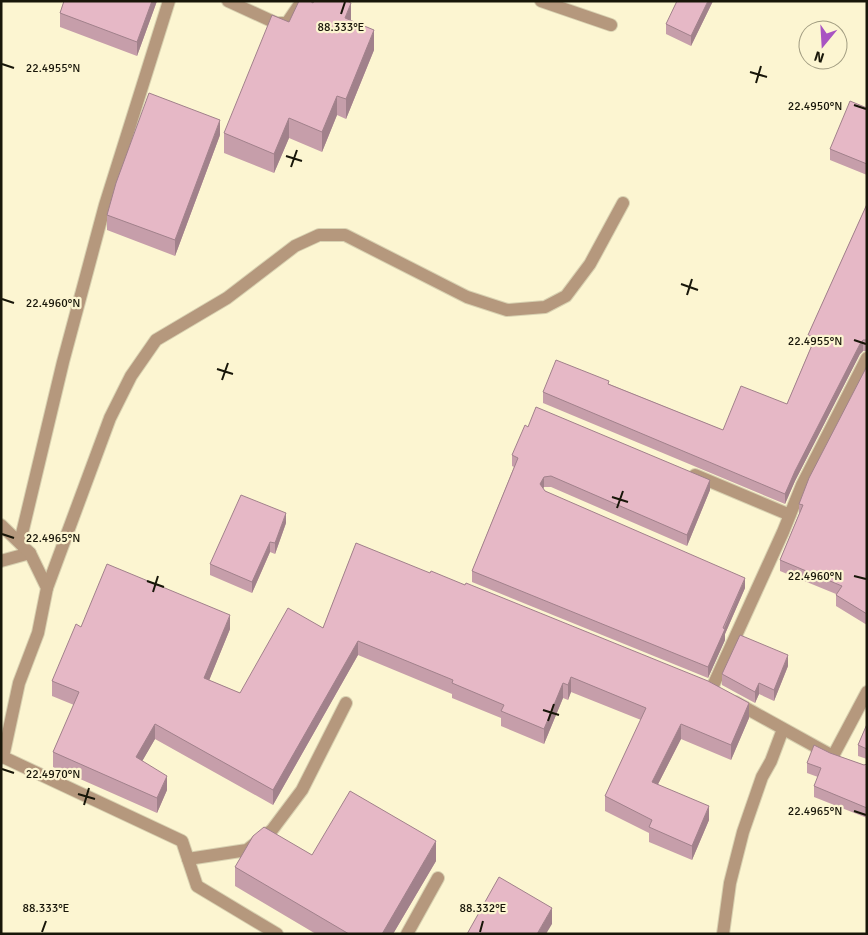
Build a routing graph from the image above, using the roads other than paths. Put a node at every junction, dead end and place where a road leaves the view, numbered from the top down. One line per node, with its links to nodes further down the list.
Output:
1 (169, 1): 11 (street)
2 (228, 1): 3 (street)
3 (302, 1)
4 (541, 1): 5 (street)
5 (611, 25)
6 (624, 203): 14 (street)
7 (867, 358): 9 (street)
8 (682, 470): 9 (street)
9 (790, 515): 17 (street)
10 (1, 525): 11 (street)
11 (20, 542): 12 (street)
12 (30, 552): 13 (street); 14 (street)
13 (1, 561)
14 (47, 588): 18 (street)
15 (867, 692): 17 (street)
16 (346, 703): 19 (street)
17 (783, 729): 23 (street)
18 (2, 757): 19 (street)
19 (188, 859): 21 (street)
20 (438, 878): 22 (street)
21 (277, 934)
22 (407, 934)
23 (723, 934)

